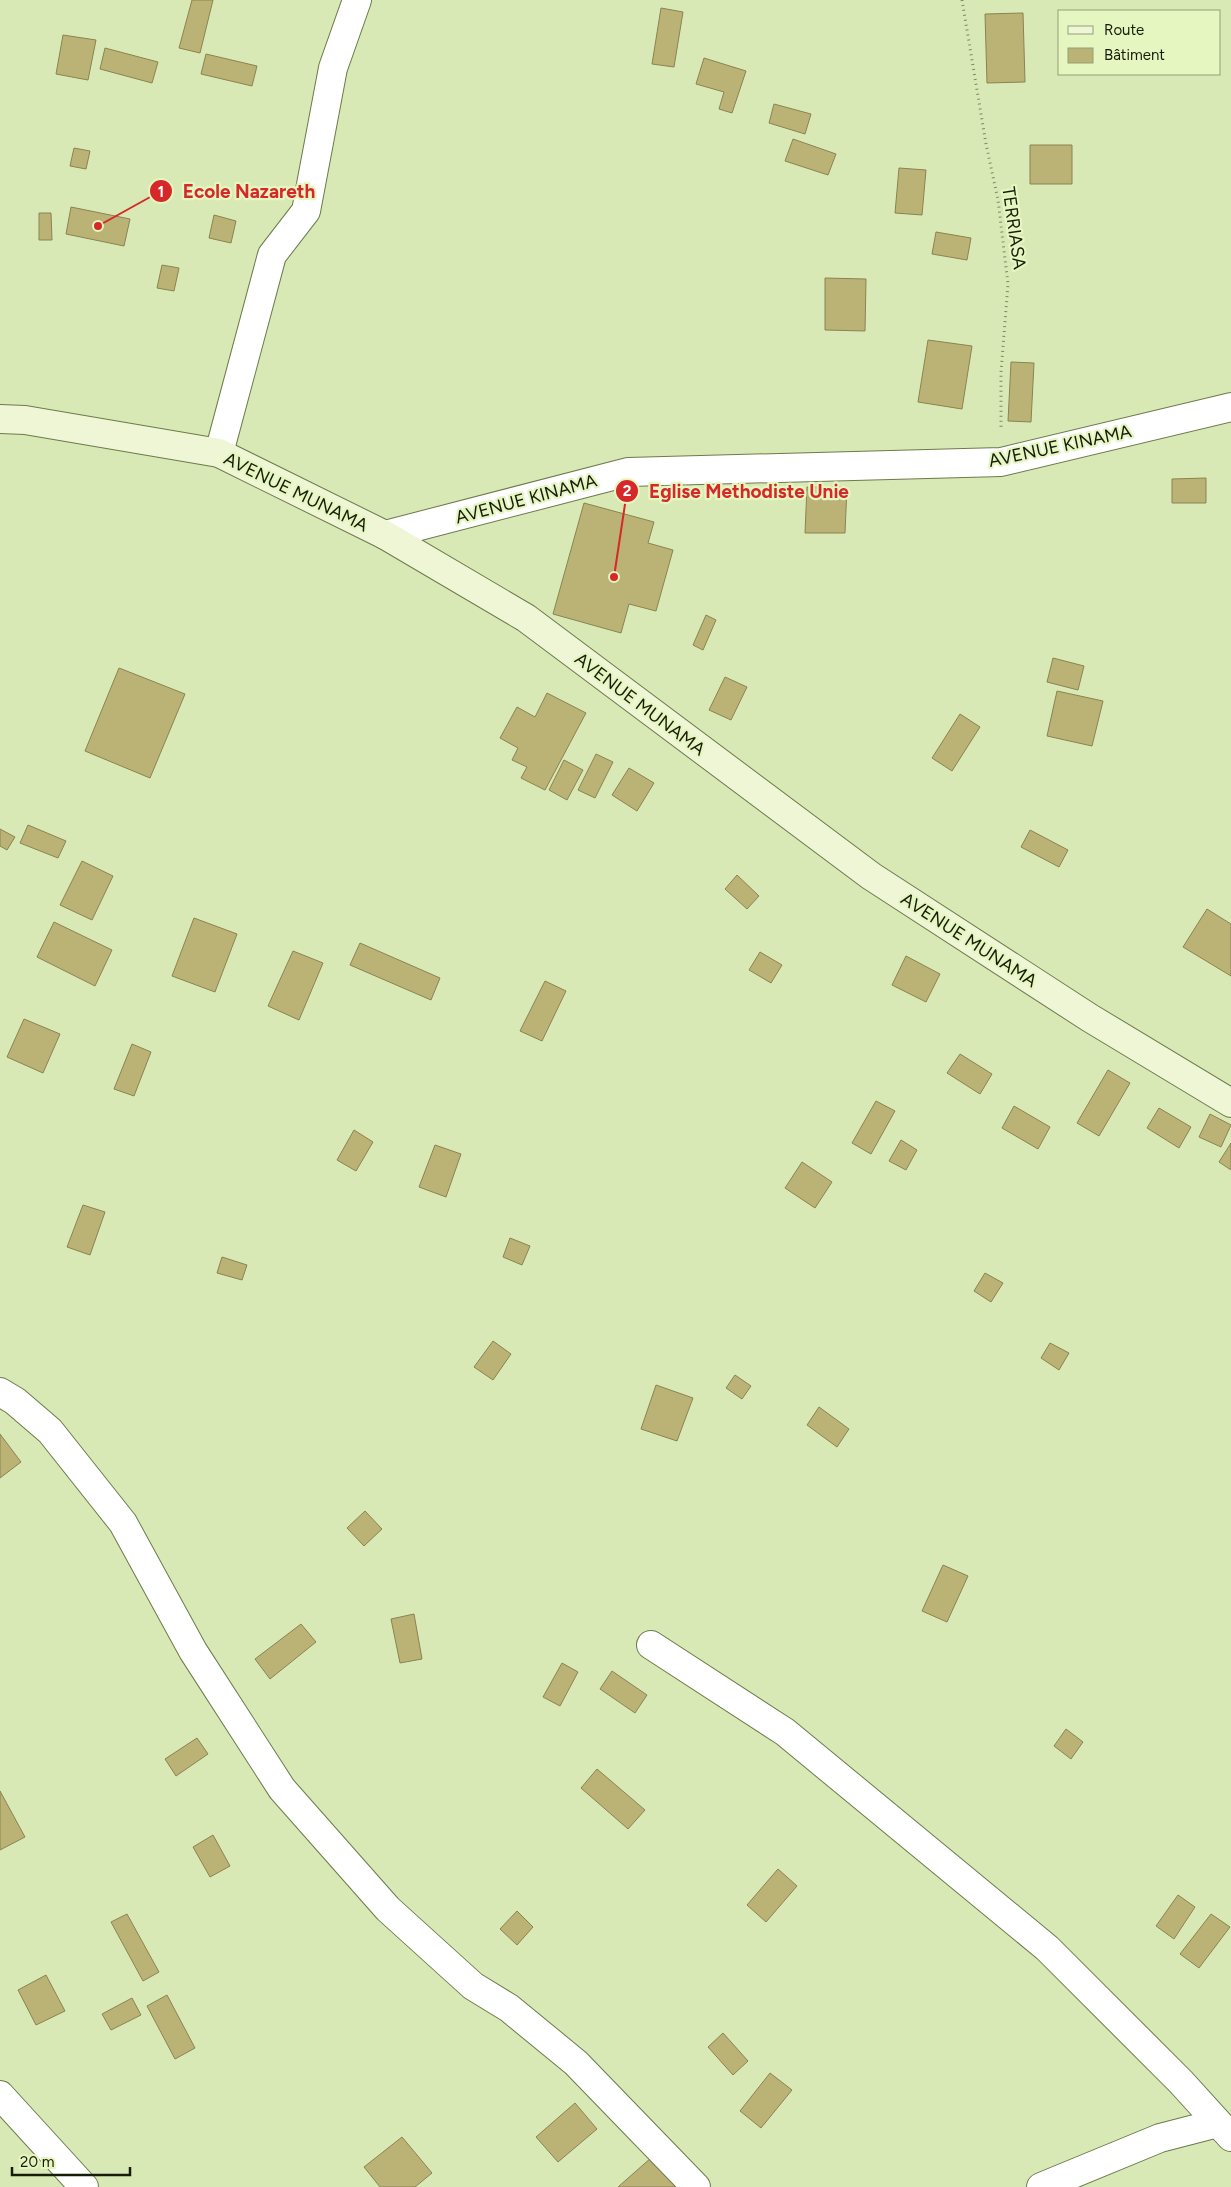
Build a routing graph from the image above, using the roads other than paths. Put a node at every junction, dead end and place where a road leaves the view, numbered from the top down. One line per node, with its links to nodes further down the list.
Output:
1 (357, 0): 4 (street)
2 (1231, 407): 5 (street, AVENUE KINAMA)
3 (0, 419): 4 (street, AVENUE MUNAMA)
4 (219, 454): 5 (street, AVENUE MUNAMA)
5 (385, 535): 6 (street, AVENUE MUNAMA)
6 (1231, 1103)
7 (0, 1392): 12 (street)
8 (651, 1645): 10 (street)
9 (0, 2095): 11 (street)
10 (1225, 2130): 13 (street)
11 (84, 2187)
12 (696, 2187)
13 (1041, 2187)

